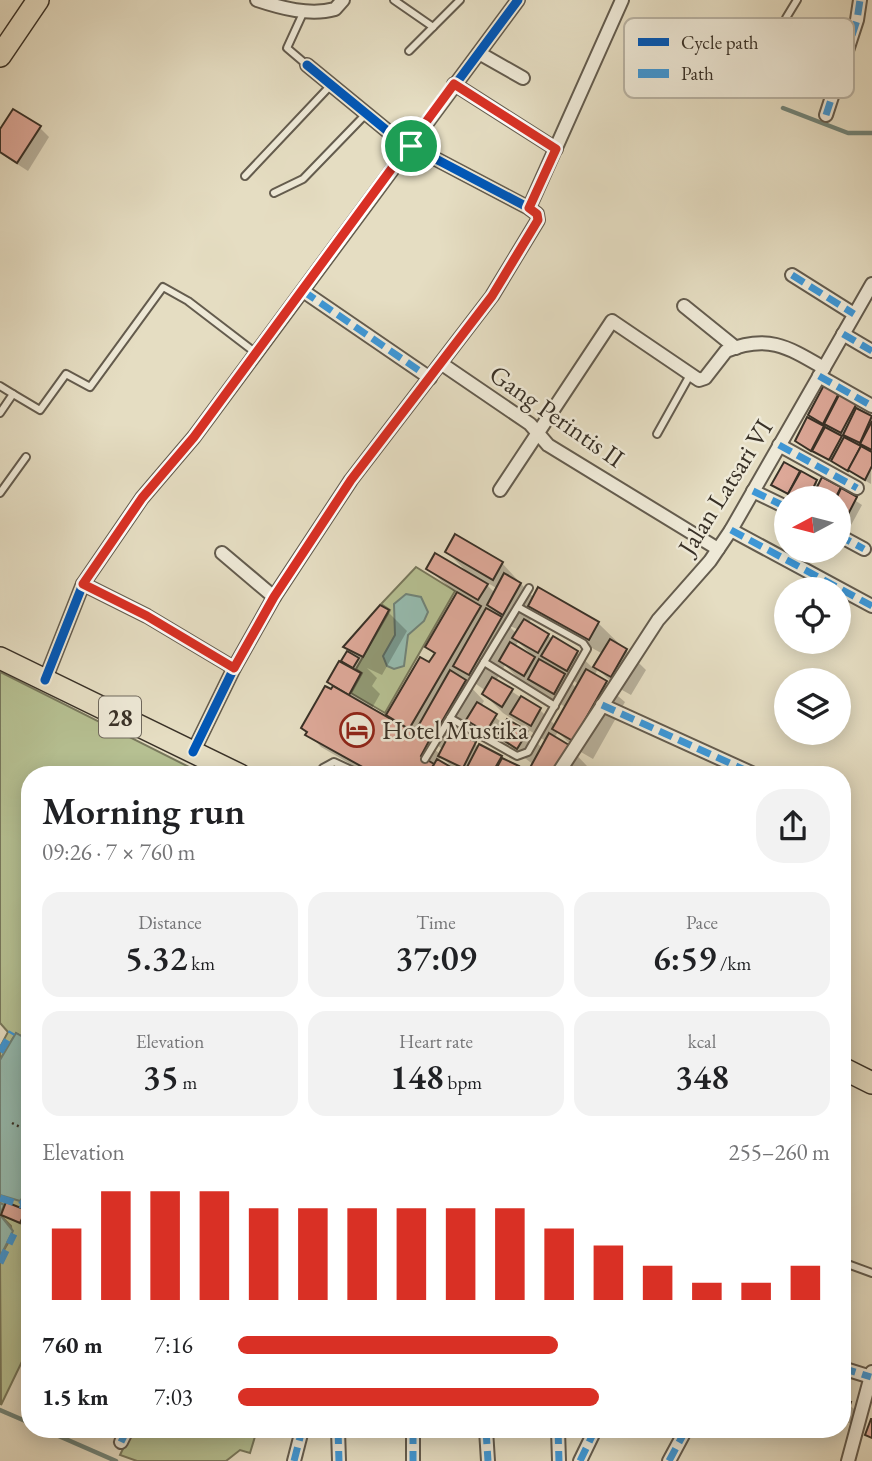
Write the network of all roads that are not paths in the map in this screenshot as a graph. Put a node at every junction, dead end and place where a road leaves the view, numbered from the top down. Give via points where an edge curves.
1 (38, 0) edge
2 (257, 0) edge
3 (343, 0) edge
4 (394, 0) edge
5 (460, 0) edge
6 (622, 0) edge
7 (797, 0) edge
8 (860, 0) edge
9 (512, 2) edge
10 (304, 10) junction
11 (786, 18) edge
12 (854, 21) edge
13 (433, 27) junction
14 (409, 51) dead end
15 (479, 53) junction
16 (0, 56) edge
17 (307, 65) joint
18 (523, 78) dead end
19 (454, 84) junction
20 (331, 85) junction
21 (832, 98) edge
22 (365, 115) junction
23 (826, 115) dead end
24 (411, 146) junction
25 (556, 149) junction
26 (244, 176) dead end
27 (274, 193) dead end
28 (529, 208) junction
29 (792, 275) dead end
30 (872, 284) edge
31 (303, 291) junction
32 (684, 306) dead end
33 (854, 314) junction
34 (843, 334) junction
35 (736, 348) junction
36 (872, 351) edge
37 (256, 353) junction
38 (442, 364) junction
39 (821, 372) junction
40 (690, 375) junction
41 (430, 378) junction
42 (0, 386) edge
43 (13, 394) junction
44 (872, 406) edge
45 (0, 412) edge
46 (538, 433) junction
47 (657, 434) dead end
48 (779, 445) junction
49 (26, 457) dead end
50 (857, 488) dead end
51 (500, 490) dead end
52 (753, 491) junction
53 (0, 493) edge
54 (774, 502) edge
55 (731, 530) junction
56 (851, 542) edge
57 (718, 549) junction
58 (864, 549) dead end
59 (222, 553) dead end
60 (83, 584) junction
61 (529, 588) dead end
62 (274, 597) junction
63 (872, 606) edge
64 (517, 607) junction
65 (0, 657) edge
66 (484, 662) junction
67 (234, 668) junction
68 (45, 680) junction
69 (603, 705) junction
70 (555, 706) junction
71 (450, 718) junction
72 (193, 752) junction
73 (425, 759) dead end
74 (222, 766) edge
75 (327, 766) edge
76 (343, 766) edge
77 (563, 766) edge
78 (736, 766) edge
79 (851, 1072) edge
80 (872, 1083) edge
81 (851, 1265) edge
82 (872, 1273) edge
83 (851, 1370) edge
84 (871, 1375) edge
85 (300, 1438) edge
86 (339, 1438) edge
87 (413, 1438) edge
88 (487, 1438) edge
89 (558, 1438) edge
90 (591, 1438) edge
91 (681, 1438) edge
92 (294, 1461) edge
93 (340, 1461) edge
94 (413, 1461) edge
95 (488, 1461) edge
96 (559, 1461) edge
97 (580, 1461) edge
98 (669, 1461) edge
99 (848, 1461) edge

1 - 16 highway
2 - 10 street
3 - 10 street via 332,10
4 - 13 lane
5 - 13 lane
6 - 25 street
7 - 11 lane
8 - 12 street
9 - 15 street
10 - 17 lane via 287,48
13 - 14 lane
15 - 18 street
15 - 19 street
17 - 20 street
19 - 24 street
19 - 25 street
20 - 22 street
20 - 26 lane
21 - 23 street
22 - 24 street
22 - 27 lane via 303,178
24 - 28 street
24 - 31 street
25 - 28 street
28 - 38 street via 538,220 492,296
29 - 33 street
30 - 33 street, Jalan Latsari VI
31 - 37 street
31 - 41 street
32 - 35 street
33 - 34 street, Jalan Latsari VI
34 - 36 street
34 - 39 street, Jalan Latsari VI
35 - 39 street via 780,344
35 - 40 street via 723,354 704,379
37 - 43 lane via 163,287 91,386 66,374 39,411
37 - 60 street via 142,498
38 - 41 street
38 - 46 street, Gang Perintis II
39 - 44 street
39 - 48 street, Jalan Latsari VI
40 - 46 street via 613,321
40 - 47 lane
41 - 62 street via 351,480
42 - 43 lane
43 - 45 lane
46 - 51 street
46 - 57 street, Gang Perintis II via 548,445
48 - 50 street
48 - 52 street, Jalan Latsari VI
49 - 53 lane
52 - 54 street
52 - 55 street, Jalan Latsari VI
55 - 57 street, Jalan Latsari VI
55 - 63 street
56 - 58 street
57 - 69 street, Jalan Latsari VI via 659,620
59 - 62 street
60 - 67 street
60 - 68 street
61 - 64 lane
62 - 67 street
64 - 66 lane
64 - 70 lane via 586,646
65 - 68 highway, 28
66 - 70 lane
66 - 71 lane
67 - 72 street
68 - 72 highway, 28
69 - 77 street, Jalan Latsari VI
69 - 78 street
70 - 71 lane via 528,752 521,756
71 - 73 lane
72 - 74 highway, 28
75 - 76 lane via 334,762
79 - 80 highway
81 - 82 lane
83 - 84 street
84 - 99 street
85 - 92 street
86 - 93 street
87 - 94 street
88 - 95 street
89 - 96 street
90 - 97 street
91 - 98 street

